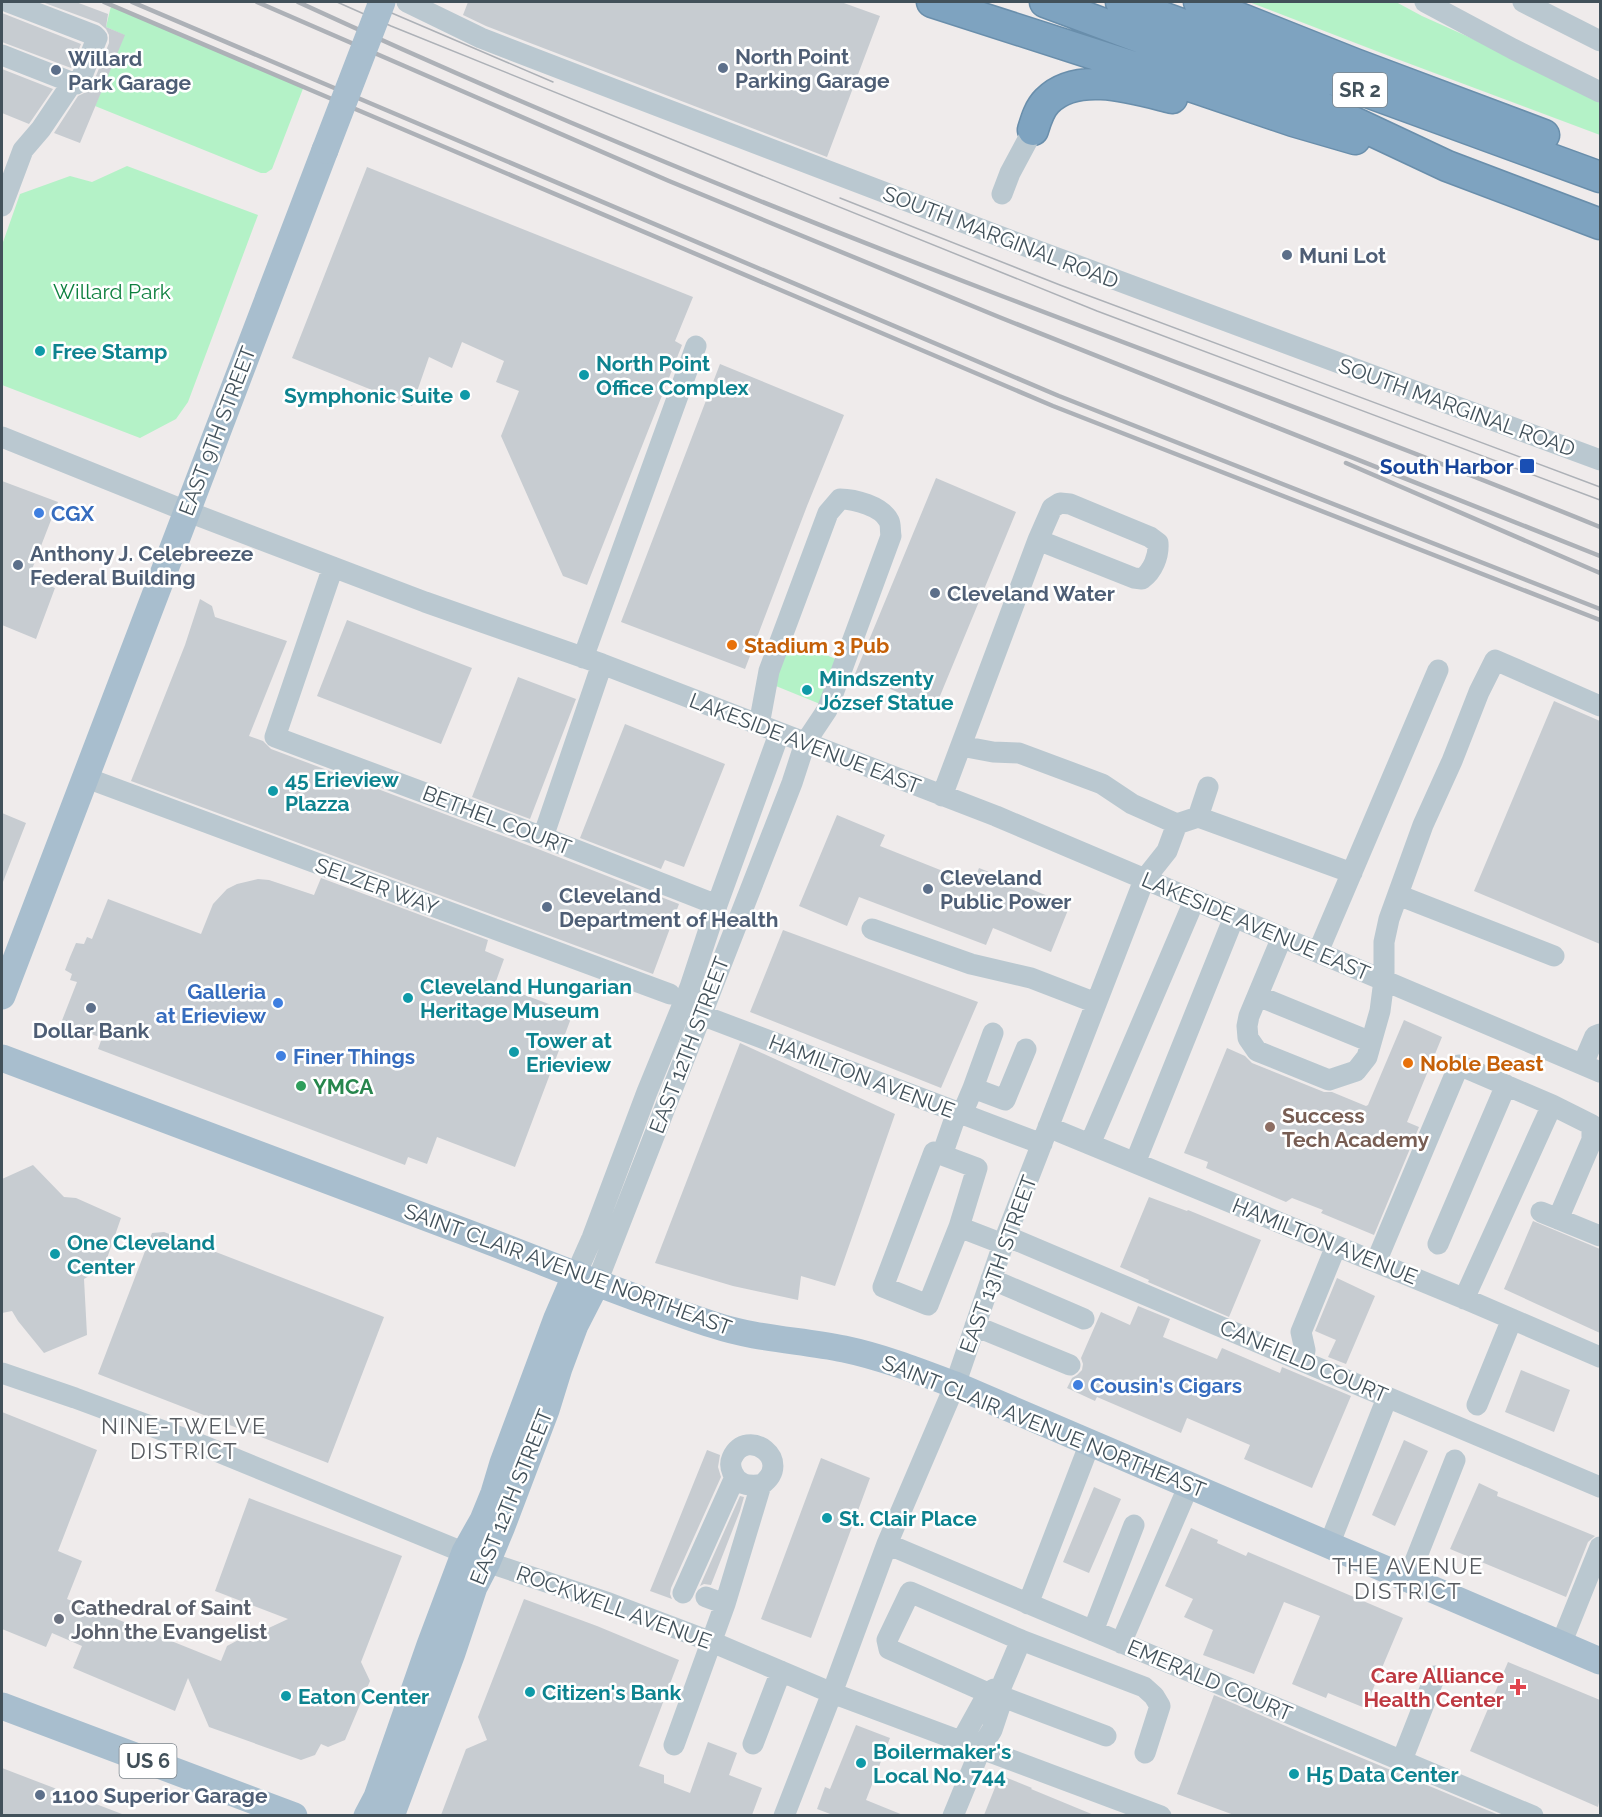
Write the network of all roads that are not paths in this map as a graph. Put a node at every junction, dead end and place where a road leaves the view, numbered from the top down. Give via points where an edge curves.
1 (8, 2) edge
2 (382, 2) edge
3 (407, 2) edge
4 (932, 2) edge
5 (1045, 2) edge
6 (1121, 2) edge
7 (1199, 2) edge
8 (1425, 2) edge
9 (1523, 2) edge
10 (1600, 41) edge
11 (2, 55) edge
12 (72, 82) junction
13 (1600, 92) edge
14 (1293, 121) junction
15 (1033, 130) joint
16 (1600, 155) edge
17 (1448, 166) junction
18 (1600, 177) edge
19 (1002, 194) dead end
20 (1536, 200) junction
21 (2, 206) edge
22 (1600, 224) edge
23 (1600, 238) edge
24 (696, 346) dead end
25 (2, 437) edge
26 (1600, 460) edge
27 (186, 511) junction
28 (1038, 540) junction
29 (333, 567) junction
30 (592, 661) junction
31 (1438, 670) dead end
32 (1600, 706) edge
33 (759, 726) junction
34 (779, 734) junction
35 (805, 743) junction
36 (961, 746) junction
37 (84, 777) junction
38 (1208, 787) dead end
39 (942, 796) junction
40 (1198, 817) junction
41 (1177, 824) junction
42 (543, 837) junction
43 (1352, 873) junction
44 (1144, 880) junction
45 (1398, 895) junction
46 (1194, 901) junction
47 (717, 905) junction
48 (1234, 917) junction
49 (873, 929) dead end
50 (1282, 937) junction
51 (1318, 952) junction
52 (1554, 957) dead end
53 (1384, 980) junction
54 (2, 996) edge
55 (1258, 996) junction
56 (1096, 1003) junction
57 (684, 1006) junction
58 (993, 1033) dead end
59 (1600, 1034) edge
60 (1371, 1042) junction
61 (1026, 1049) dead end
62 (2, 1058) edge
63 (1592, 1068) edge
64 (1506, 1085) junction
65 (973, 1088) junction
66 (1552, 1105) junction
67 (960, 1113) junction
68 (1045, 1136) junction
69 (1089, 1144) junction
70 (942, 1155) junction
71 (1135, 1163) junction
72 (959, 1227) junction
73 (1600, 1236) edge
74 (1005, 1240) junction
75 (1438, 1244) dead end
76 (1336, 1246) junction
77 (1376, 1262) junction
78 (586, 1278) junction
79 (991, 1279) junction
80 (1464, 1299) junction
81 (1084, 1319) dead end
82 (1512, 1319) junction
83 (975, 1326) junction
84 (1600, 1357) edge
85 (1303, 1360) junction
86 (1070, 1365) dead end
87 (2, 1373) edge
88 (955, 1385) junction
89 (1477, 1405) dead end
90 (1383, 1408) dead end
91 (1090, 1443) junction
92 (1455, 1460) dead end
93 (735, 1476) junction
94 (761, 1485) junction
95 (1190, 1485) junction
96 (1600, 1487) edge
97 (1134, 1525) dead end
98 (887, 1544) junction
99 (1329, 1545) junction
100 (1600, 1547) edge
101 (476, 1557) junction
102 (1408, 1579) junction
103 (684, 1593) dead end
104 (1028, 1604) junction
105 (1093, 1631) junction
106 (1021, 1640) junction
107 (712, 1642) junction
108 (1121, 1643) junction
109 (1561, 1644) junction
110 (1600, 1661) edge
111 (781, 1671) junction
112 (1434, 1676) dead end
113 (832, 1693) junction
114 (997, 1694) junction
115 (2, 1706) edge
116 (1106, 1736) dead end
117 (753, 1744) dead end
118 (972, 1744) junction
119 (674, 1745) dead end
120 (1145, 1753) dead end
121 (1402, 1761) junction
122 (294, 1815) edge
123 (368, 1815) edge
124 (391, 1815) edge
125 (784, 1815) edge
126 (953, 1815) edge
127 (1161, 1815) edge
128 (1533, 1815) edge

1 - 12 street via 97,38 80,81
2 - 27 main road, EAST 9TH STREET, bridge
3 - 26 street, SOUTH MARGINAL ROAD via 482,38 781,153
4 - 14 highway
5 - 17 highway, SR 2 via 1300,97
6 - 18 highway, SR 2
7 - 16 highway
8 - 13 street
9 - 10 street
11 - 12 street
12 - 21 street via 23,150
14 - 15 highway via 1123,87 1084,84 1047,101
14 - 17 highway
15 - 19 street
17 - 20 highway, SR 2
20 - 22 highway, SR 2
20 - 23 highway
24 - 30 street
25 - 27 street, LAKESIDE AVENUE EAST
27 - 29 street, LAKESIDE AVENUE EAST
27 - 37 main road, EAST 9TH STREET
28 - 28 street via 1143,579 1158,552 1158,543 1150,537 1060,502 1052,507
28 - 36 street
29 - 30 street, LAKESIDE AVENUE EAST
29 - 42 street, BETHEL COURT via 275,737
30 - 33 street, LAKESIDE AVENUE EAST
30 - 42 street
31 - 43 street
32 - 45 street via 1496,660 1423,825
33 - 34 street, LAKESIDE AVENUE EAST
33 - 35 street, EAST 12TH STREET via 769,670 827,516 840,499 855,499 882,512 889,521 891,536 827,710
34 - 35 street, LAKESIDE AVENUE EAST
34 - 47 street, EAST 12TH STREET
35 - 39 street, LAKESIDE AVENUE EAST
35 - 57 street, EAST 12TH STREET via 792,783
36 - 39 street
36 - 41 street via 1019,753 1102,784 1132,804
37 - 54 main road, EAST 9TH STREET
37 - 57 street, SELZER WAY
38 - 40 street
39 - 44 street, LAKESIDE AVENUE EAST
40 - 41 street
40 - 43 street
41 - 44 street, EAST 13TH STREET via 1167,851
42 - 47 street, BETHEL COURT
43 - 51 street
44 - 46 street, LAKESIDE AVENUE EAST
44 - 56 street, EAST 13TH STREET
45 - 52 street
45 - 53 street via 1386,931
46 - 48 street, LAKESIDE AVENUE EAST
46 - 69 street
47 - 57 street, EAST 12TH STREET
48 - 50 street, LAKESIDE AVENUE EAST
48 - 71 street
49 - 56 street via 971,964 1031,978
50 - 51 street, LAKESIDE AVENUE EAST
50 - 55 street
51 - 53 street, LAKESIDE AVENUE EAST
53 - 60 street
53 - 63 street, LAKESIDE AVENUE EAST
55 - 60 street
55 - 60 street via 1247,1026 1248,1038 1257,1051 1329,1080 1356,1071 1367,1057
56 - 68 street, EAST 13TH STREET
57 - 67 street, HAMILTON AVENUE
57 - 78 street, EAST 12TH STREET
58 - 65 street
59 - 63 street via 1595,1036
61 - 65 street via 1005,1100
62 - 78 main road, SAINT CLAIR AVENUE NORTHEAST
64 - 66 street
64 - 75 street
64 - 77 street via 1459,1065
65 - 67 street
66 - 73 street via 1592,1125 1592,1140 1550,1216
66 - 80 street
67 - 68 street, HAMILTON AVENUE
67 - 70 street
68 - 69 street, HAMILTON AVENUE
68 - 74 street, EAST 13TH STREET
69 - 71 street, HAMILTON AVENUE
70 - 72 street via 977,1168
70 - 72 street via 934,1152 883,1287 928,1305
71 - 76 street, HAMILTON AVENUE
72 - 74 street, CANFIELD COURT
74 - 79 street, EAST 13TH STREET
74 - 85 street, CANFIELD COURT
76 - 77 street, HAMILTON AVENUE
76 - 85 street via 1301,1332
77 - 80 street, HAMILTON AVENUE
78 - 88 main road, SAINT CLAIR AVENUE NORTHEAST via 718,1326 879,1358
78 - 101 main road, EAST 12TH STREET via 575,1325 546,1410
79 - 81 street
79 - 83 street, EAST 13TH STREET
80 - 82 street, HAMILTON AVENUE
82 - 84 street, HAMILTON AVENUE
82 - 89 street
83 - 86 street
83 - 88 street, EAST 13TH STREET
85 - 96 street, CANFIELD COURT
87 - 101 street, ROCKWELL AVENUE via 199,1444
88 - 91 main road, SAINT CLAIR AVENUE NORTHEAST
88 - 98 street, EAST 13TH STREET
90 - 99 street
91 - 95 main road, SAINT CLAIR AVENUE NORTHEAST
91 - 104 street
92 - 102 street
93 - 94 street via 742,1484
93 - 94 street via 731,1460 739,1449 759,1446 773,1462 771,1476
93 - 103 street
94 - 107 street via 716,1600
95 - 99 main road, SAINT CLAIR AVENUE NORTHEAST
95 - 108 street
97 - 105 street
98 - 104 street, EMERALD COURT
98 - 113 street, EAST 13TH STREET
99 - 102 main road, SAINT CLAIR AVENUE NORTHEAST
100 - 109 street
101 - 107 street, ROCKWELL AVENUE
101 - 123 main road, EAST 12TH STREET via 426,1655
101 - 124 main road, EAST 12TH STREET via 474,1587
102 - 109 main road, SAINT CLAIR AVENUE NORTHEAST
104 - 105 street, EMERALD COURT
105 - 108 street, EMERALD COURT
106 - 114 street
106 - 114 street via 910,1592 887,1640 889,1649
106 - 120 street via 1144,1687 1154,1696 1160,1706
107 - 111 street, ROCKWELL AVENUE
107 - 119 street
108 - 121 street, EMERALD COURT
109 - 110 main road, SAINT CLAIR AVENUE NORTHEAST
111 - 113 street, ROCKWELL AVENUE
111 - 117 street
112 - 121 street
113 - 118 street, ROCKWELL AVENUE
113 - 125 street, EAST 13TH STREET
114 - 116 street
114 - 118 street via 992,1730
115 - 122 main road, US 6
118 - 126 street
118 - 127 street, ROCKWELL AVENUE
121 - 128 street, EMERALD COURT

